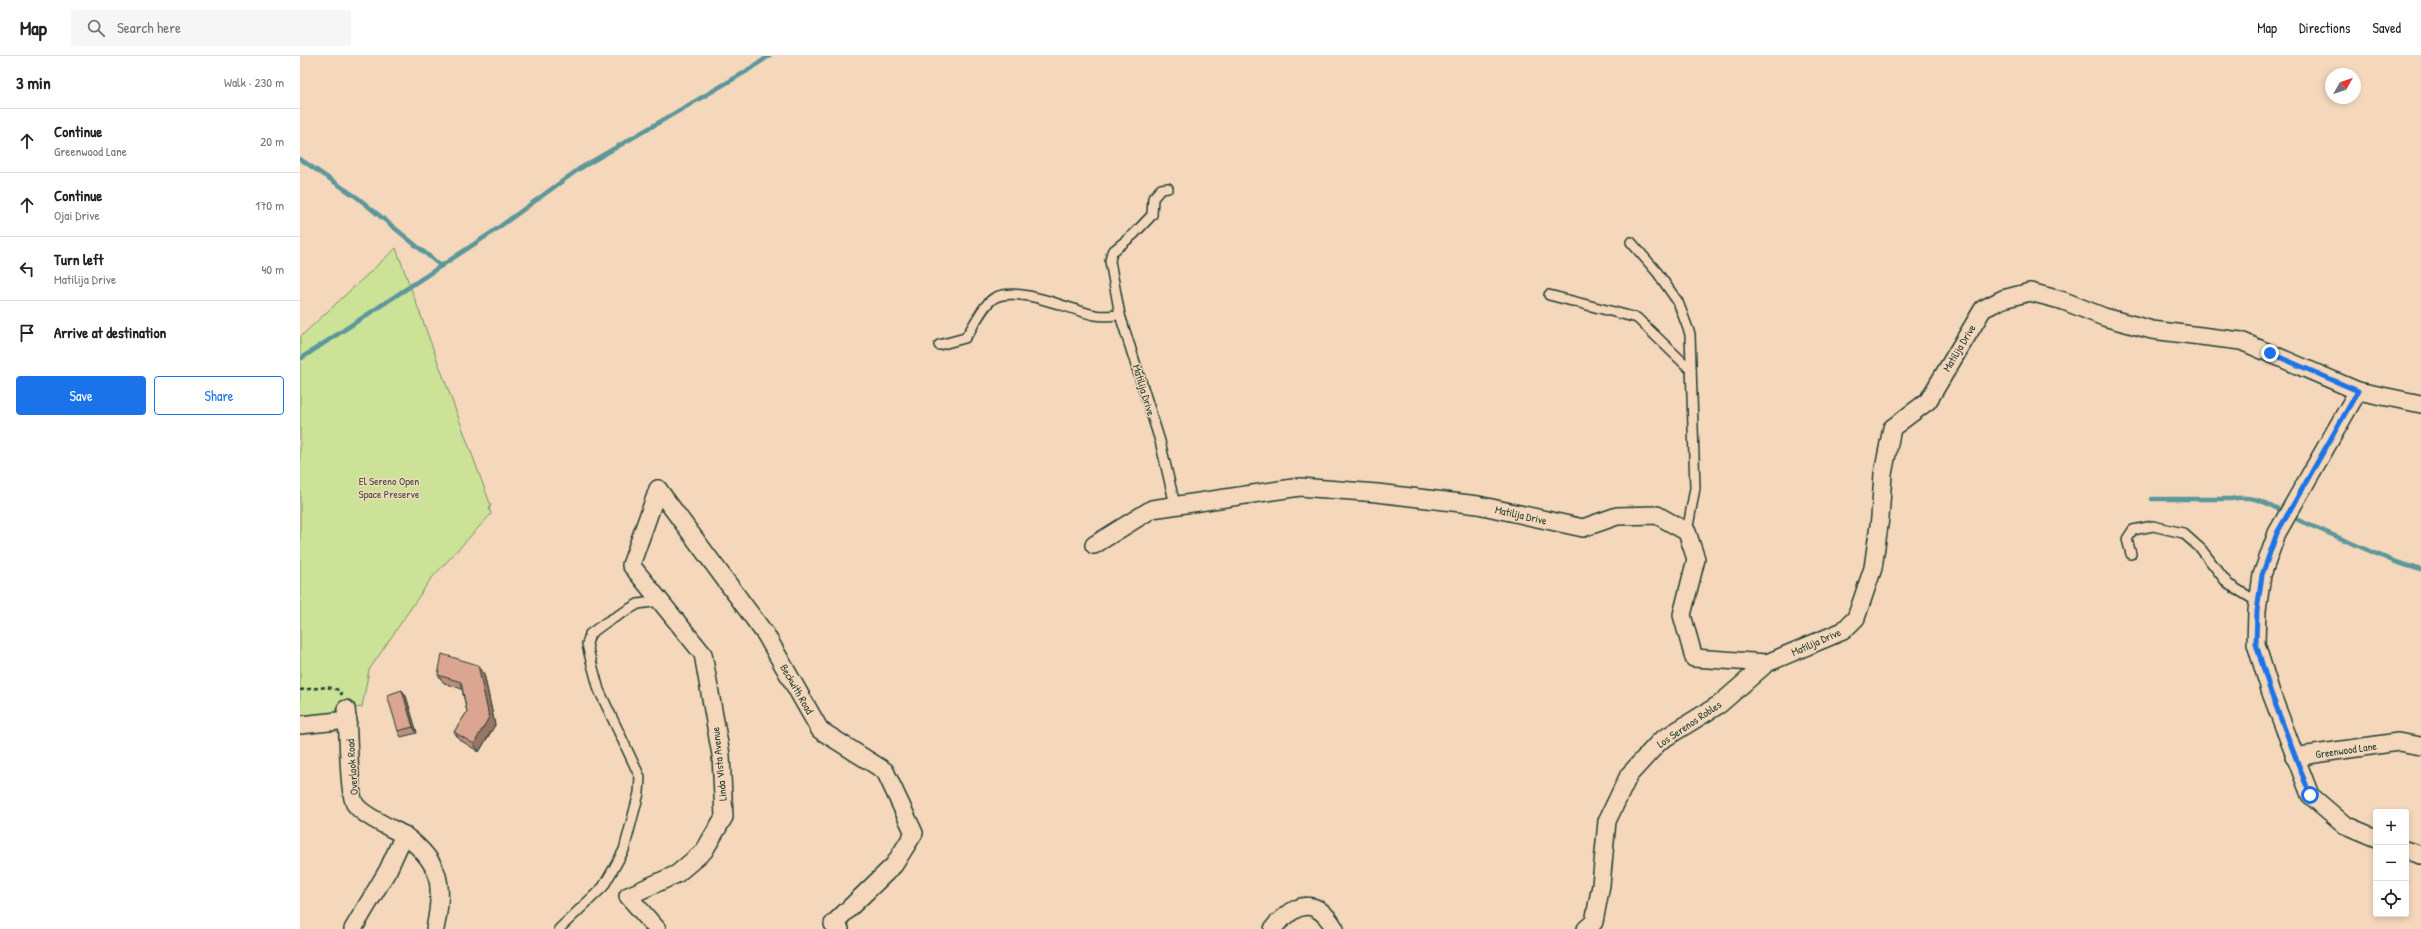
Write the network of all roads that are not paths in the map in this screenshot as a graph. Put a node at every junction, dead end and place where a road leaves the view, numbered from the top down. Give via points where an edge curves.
1 (1168, 188) dead end
2 (1631, 242) dead end
3 (1549, 295) dead end
4 (1120, 315) junction
5 (939, 345) dead end
6 (1691, 370) junction
7 (2358, 391) junction
8 (2421, 404) edge
9 (1175, 505) junction
10 (1687, 532) junction
11 (1094, 545) dead end
12 (2131, 554) dead end
13 (631, 565) joint
14 (660, 601) junction
15 (2258, 602) junction
16 (1767, 664) junction
17 (300, 725) edge
18 (2421, 746) edge
19 (2294, 757) junction
20 (404, 835) junction
21 (2373, 837) edge
22 (2409, 851) edge
23 (2421, 854) edge
24 (353, 929) edge
25 (435, 929) edge
26 (559, 929) edge
27 (657, 929) edge
28 (840, 929) edge
29 (1273, 929) edge
30 (1335, 929) edge
31 (1586, 929) edge

1 - 4 lane, Matilija Drive via 1161,189 1153,198 1152,215 1112,252 1110,261
2 - 6 lane via 1678,302 1690,334
3 - 6 lane via 1637,318
4 - 5 lane via 1097,316 1011,294 996,297 988,304 965,338
4 - 9 lane, Matilija Drive via 1160,441
6 - 10 lane via 1695,488
7 - 8 street, Matilija Drive
7 - 15 street via 2277,533 2262,575
7 - 16 street, Matilija Drive via 2240,341 2152,330 2030,292 2003,299 1983,309 1928,401 1892,428 1883,474 1873,568 1856,618 1844,631
9 - 10 street, Matilija Drive via 1300,487 1478,505 1583,528 1617,516 1657,515
9 - 11 street, Matilija Drive via 1152,509
10 - 16 street, Matilija Drive via 1696,559 1682,615 1694,658
12 - 15 lane via 2127,539 2133,530 2153,526 2183,533 2201,549 2228,584
13 - 14 street, Linda Vista Avenue
13 - 28 street, Beckwith Road via 658,489 766,635 820,730 885,771 914,833 894,865 833,924
14 - 26 lane via 638,604 590,634 588,649 599,690 640,777 639,793 624,850 603,887
14 - 27 street, Linda Vista Avenue via 703,654 721,755 724,817 704,851 677,874 628,896
15 - 19 street via 2256,644
16 - 31 street, Los Serenos Robles via 1720,704 1660,741 1629,775 1607,821 1601,885 1594,922
17 - 20 street, Overlook Road via 347,714 350,780 354,803 362,811
18 - 19 street, Greenwood Lane via 2398,742
19 - 21 street via 2310,795 2345,824
20 - 24 street via 388,870
20 - 25 street, Overlook Road via 421,848 433,862 439,878 441,901
22 - 23 street
29 - 30 street via 1292,910 1315,907 1327,914

